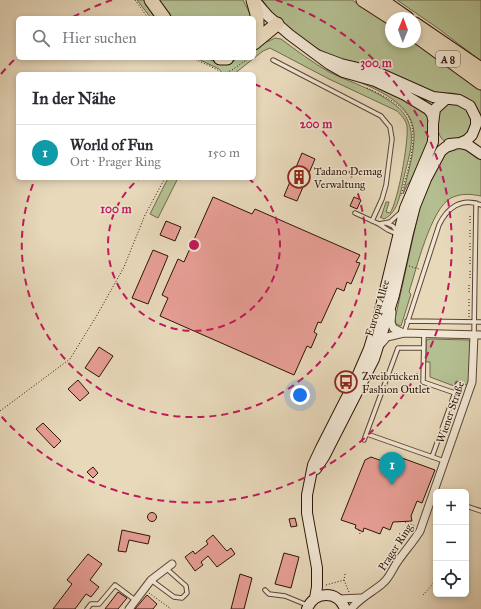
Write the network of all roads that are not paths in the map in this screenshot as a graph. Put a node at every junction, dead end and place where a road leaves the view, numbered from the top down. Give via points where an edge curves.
1 (151, 0) edge
2 (253, 0) edge
3 (363, 0) edge
4 (381, 0) edge
5 (398, 12) edge
6 (385, 14) edge
7 (163, 16) edge
8 (277, 24) junction
9 (256, 26) edge
10 (421, 28) edge
11 (256, 36) edge
12 (421, 39) edge
13 (317, 55) junction
14 (273, 60) dead end
15 (481, 70) edge
16 (481, 83) edge
17 (446, 98) junction
18 (433, 120) junction
19 (474, 131) junction
20 (434, 136) junction
21 (481, 141) edge
22 (458, 144) junction
23 (481, 154) edge
24 (476, 203) junction
25 (481, 205) edge
26 (405, 208) junction
27 (355, 212) dead end
28 (372, 221) junction
29 (386, 223) junction
30 (379, 224) junction
31 (403, 233) junction
32 (394, 295) junction
33 (407, 320) junction
34 (474, 322) junction
35 (481, 322) edge
36 (404, 333) junction
37 (424, 334) junction
38 (477, 335) edge
39 (424, 348) junction
40 (374, 359) junction
41 (458, 384) dead end
42 (455, 393) junction
43 (366, 434) junction
44 (364, 440) dead end
45 (432, 457) junction
46 (444, 461) junction
47 (311, 478) junction
48 (436, 489) edge
49 (433, 499) edge
50 (469, 507) edge
51 (481, 511) edge
52 (172, 564) dead end
53 (317, 568) junction
54 (164, 570) junction
55 (151, 580) junction
56 (329, 589) junction
57 (265, 590) dead end
58 (361, 598) junction
59 (135, 600) junction
60 (310, 604) edge
61 (87, 609) edge
62 (129, 609) edge
63 (345, 609) edge
64 (350, 609) edge

1 - 7 highway
2 - 8 main road
2 - 9 highway via 257,14
3 - 6 highway
4 - 5 highway
8 - 11 highway
8 - 13 main road
10 - 15 highway, A 8
12 - 16 highway, A 8
13 - 17 main road via 379,73 433,97
13 - 18 main road via 343,72 375,81 411,98 428,109
14 - 28 lane via 381,116 390,127 392,139 389,168 382,199
17 - 18 main road via 435,109
17 - 19 main road via 459,100 470,106 476,118
18 - 20 main road
19 - 21 main road
19 - 22 main road via 470,138
20 - 22 main road via 443,143
20 - 26 main road, Europa Allee
22 - 23 main road via 468,145
22 - 31 main road, Europa Allee via 444,148 431,167
24 - 25 lane
24 - 33 lane via 465,202 444,215
24 - 34 lane
26 - 29 lane via 396,218
26 - 31 main road, Europa Allee
27 - 28 lane
28 - 30 lane
29 - 30 lane
29 - 31 lane
30 - 31 lane
31 - 32 main road, Europa Allee via 404,249
31 - 47 main road, Europa Allee via 369,350 317,455
32 - 36 street via 392,324 394,329
32 - 40 main road, Europa Allee
33 - 34 lane
33 - 36 lane
34 - 35 lane
34 - 38 lane
36 - 37 street
36 - 40 street via 386,338
37 - 38 street
37 - 39 lane
38 - 46 street, Wiener Straße via 472,382
39 - 42 lane via 423,382
39 - 43 lane via 398,348
40 - 47 main road, Europa Allee
41 - 42 lane
42 - 45 lane
43 - 44 lane
43 - 45 lane
45 - 46 lane
46 - 48 street, Wiener Straße
47 - 53 main road, Europa Allee via 307,495 307,513
49 - 58 street, Prager Ring via 414,541 397,562 390,577
50 - 51 lane
52 - 54 street
53 - 56 main road, Europa Allee
53 - 60 main road, Europa Allee via 317,587
54 - 55 street
54 - 55 lane via 168,570 186,586 187,593 182,598 174,597
55 - 59 street
56 - 58 street
56 - 60 main road
56 - 63 main road, Europa Allee
57 - 60 lane via 269,594
58 - 64 street
59 - 61 lane via 115,585 99,604 91,604
59 - 62 street

